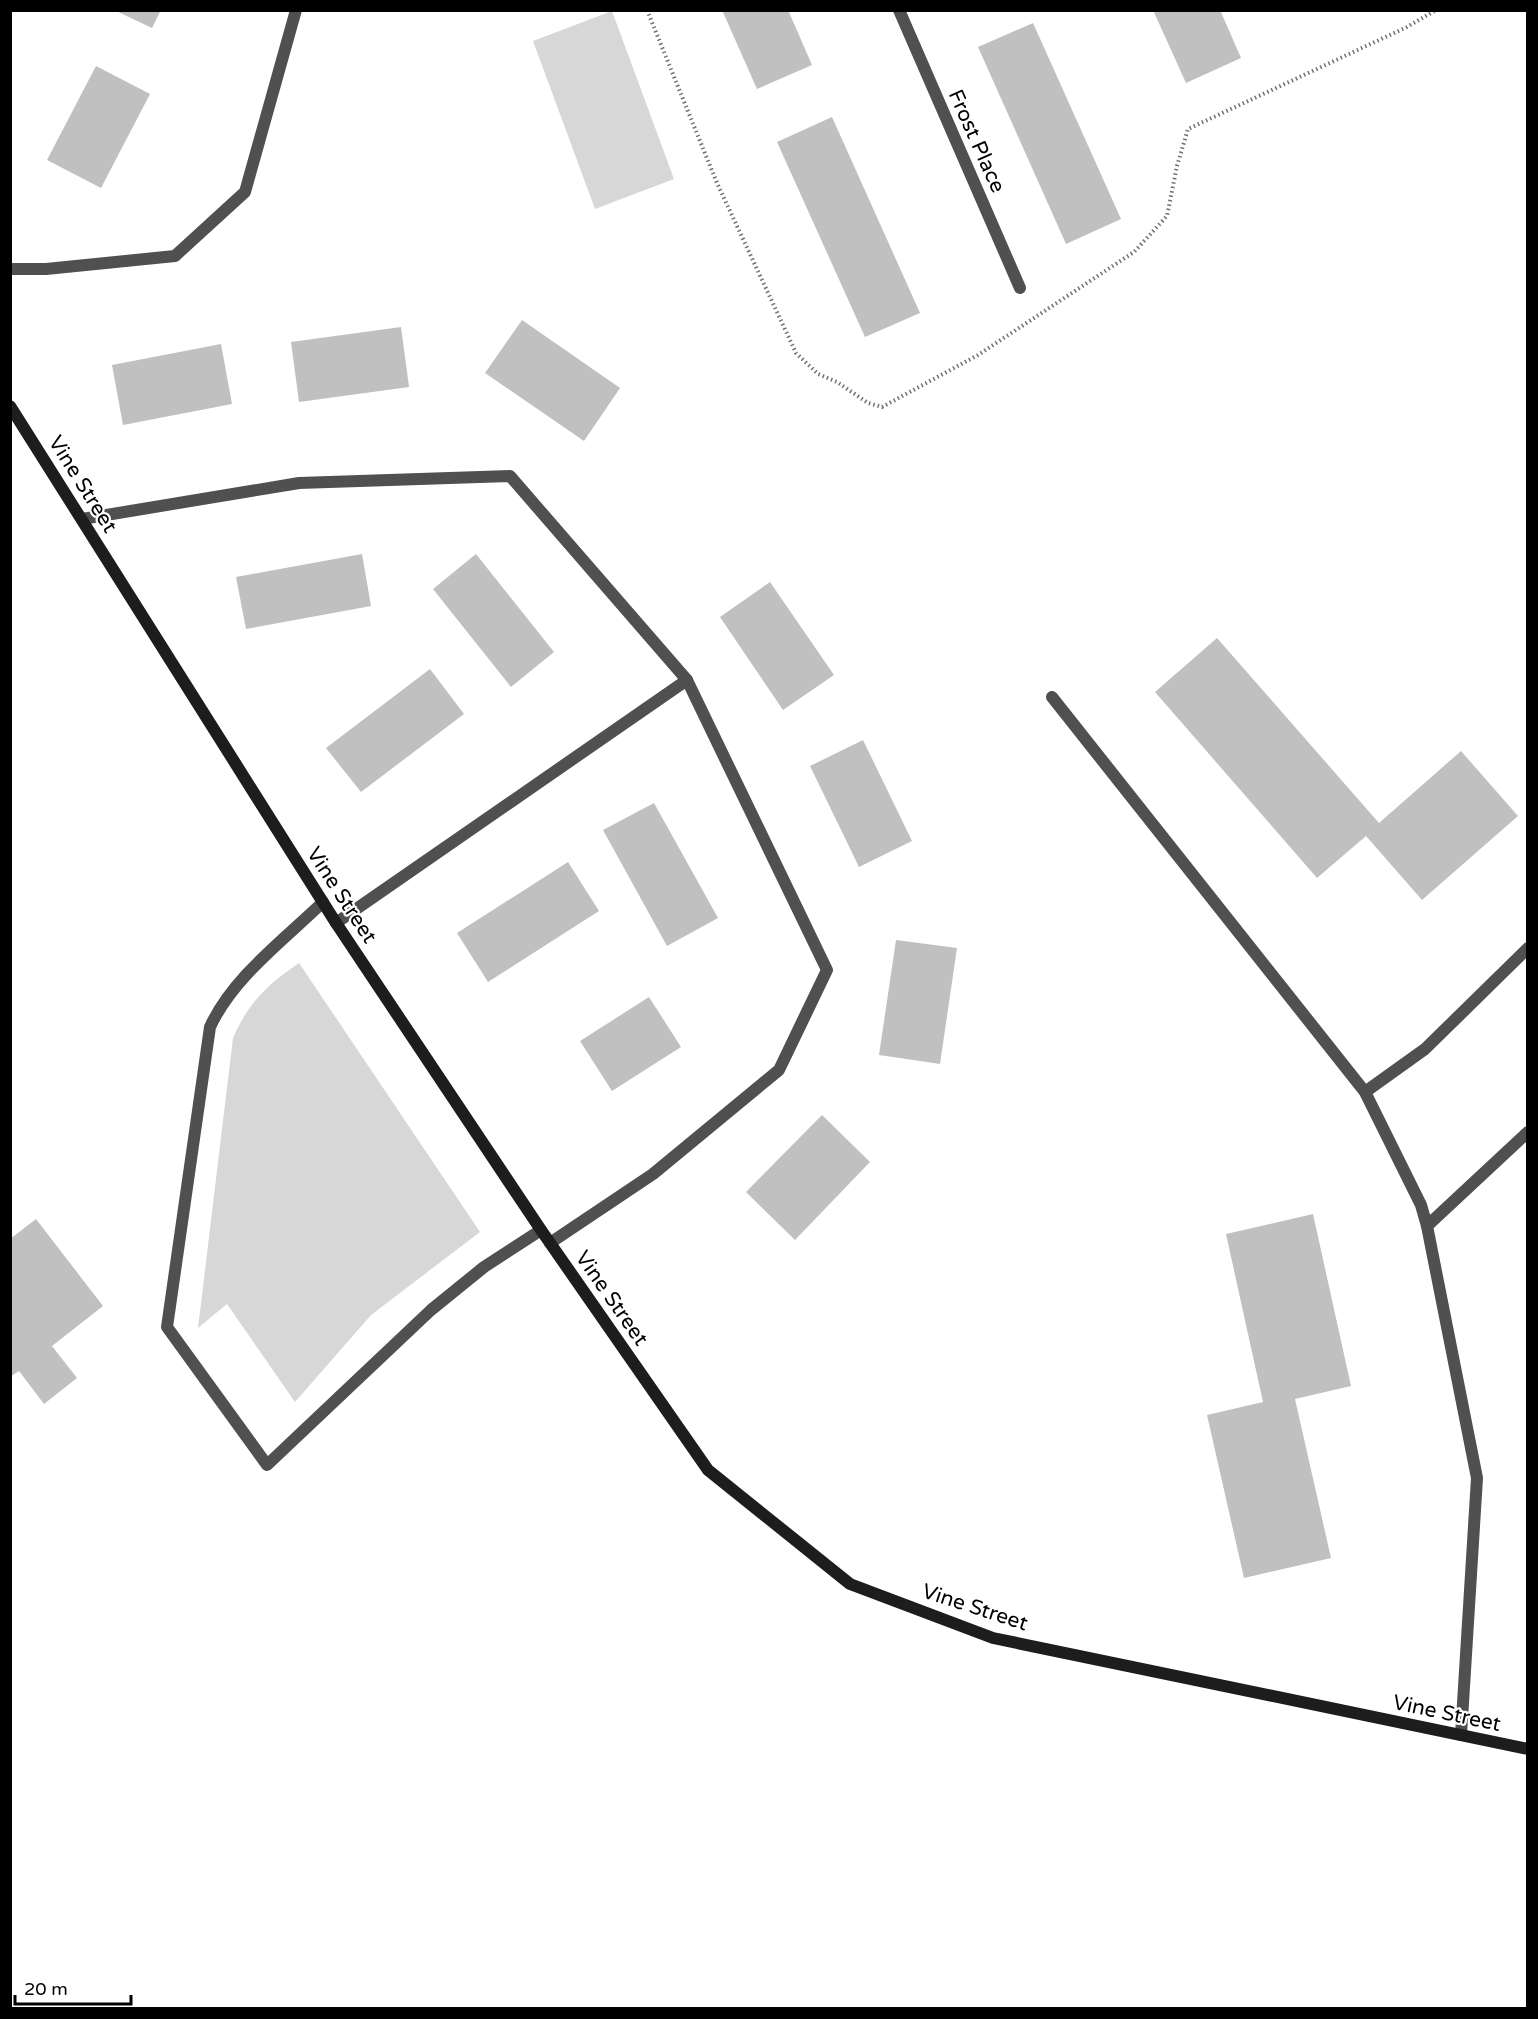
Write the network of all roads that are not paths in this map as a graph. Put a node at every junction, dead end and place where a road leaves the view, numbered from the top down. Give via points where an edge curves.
1 (296, 10) edge
2 (899, 10) edge
3 (10, 269) edge
4 (1020, 288) dead end
5 (10, 406) edge
6 (82, 519) junction
7 (687, 680) junction
8 (1052, 697) dead end
9 (323, 902) junction
10 (336, 923) junction
11 (1527, 948) edge
12 (1365, 1092) junction
13 (1527, 1132) edge
14 (1427, 1226) junction
15 (542, 1230) junction
16 (550, 1243) junction
17 (1461, 1735) junction
18 (1527, 1749) edge

1 - 3 street via 244,192 174,256
2 - 4 street, Frost Place
5 - 6 main road, Vine Street
6 - 7 street via 299,483 510,476
6 - 9 main road, Vine Street
7 - 10 street
7 - 16 street via 827,970 779,1070 653,1174
8 - 12 street
9 - 10 main road, Vine Street
9 - 15 street via 241,981 218,1009 210,1027 167,1327 267,1465 431,1310 484,1267
10 - 15 main road, Vine Street
11 - 12 street via 1425,1049
12 - 14 street via 1421,1205
13 - 14 street
14 - 17 street via 1477,1478
15 - 16 main road, Vine Street
16 - 17 main road, Vine Street via 708,1470 850,1584 993,1638
17 - 18 main road, Vine Street

